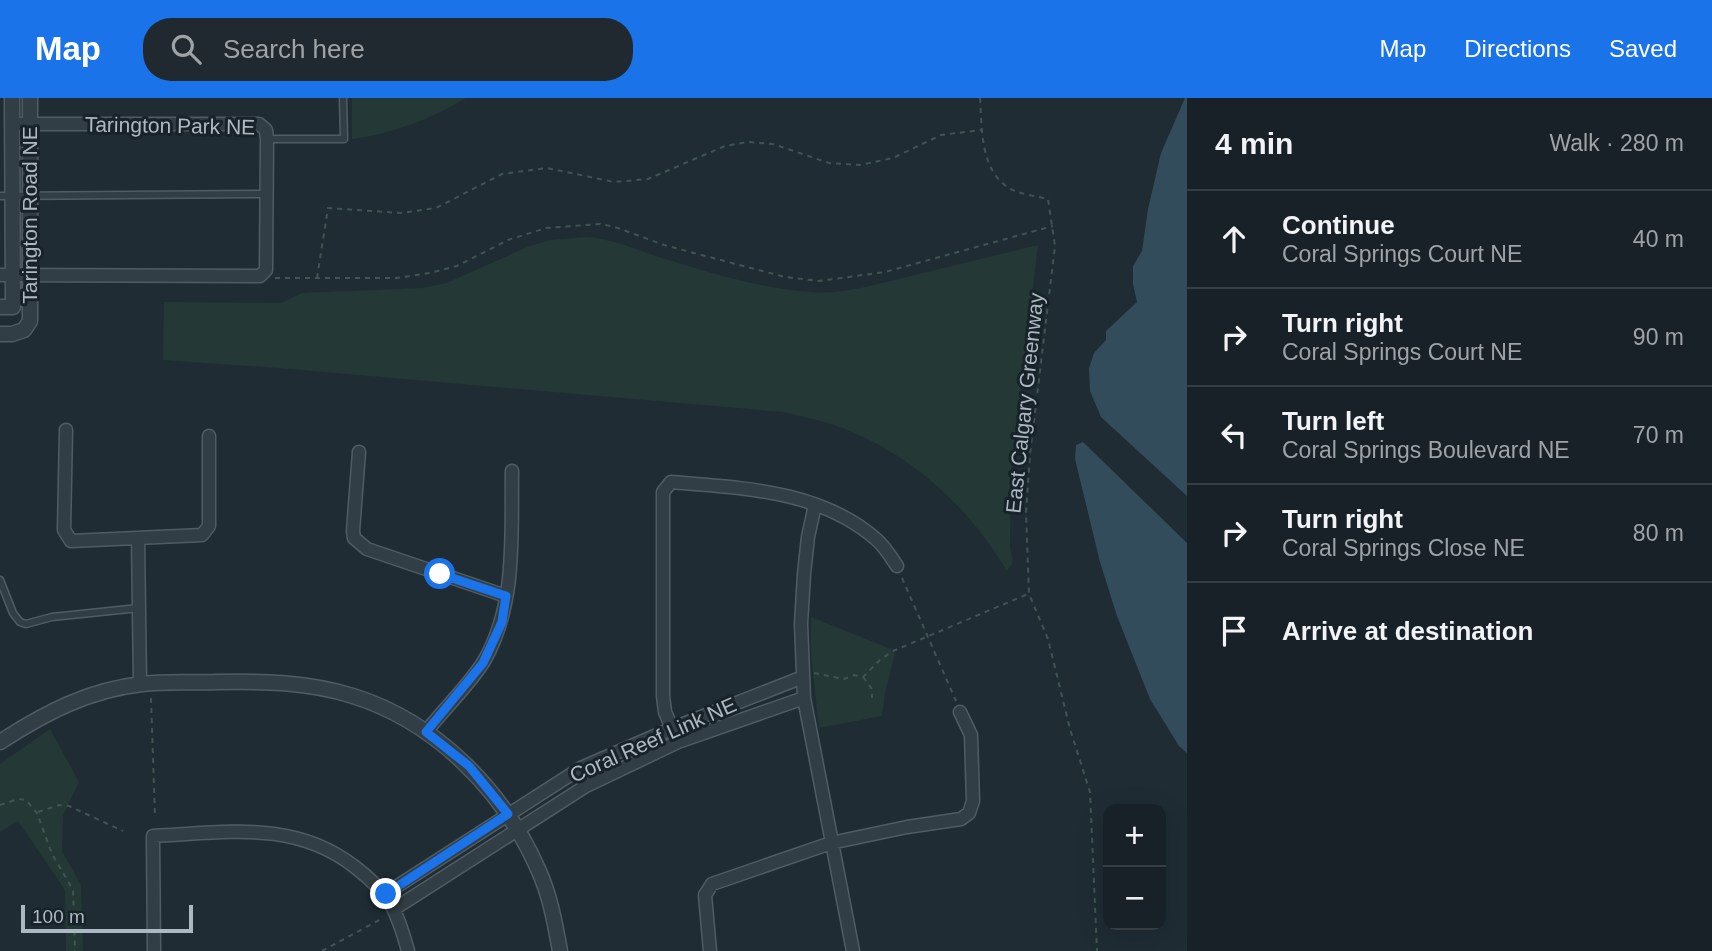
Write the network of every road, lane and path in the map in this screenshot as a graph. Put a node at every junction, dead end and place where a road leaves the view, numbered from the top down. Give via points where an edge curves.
1 (12, 98) edge
2 (30, 98) edge
3 (343, 98) edge
4 (980, 98) edge
5 (12, 124) junction
6 (30, 124) junction
7 (982, 130) junction
8 (267, 139) junction
9 (268, 194) junction
10 (6, 196) edge
11 (30, 196) junction
12 (1054, 226) junction
13 (267, 270) junction
14 (7, 275) edge
15 (30, 276) junction
16 (317, 278) junction
17 (6, 307) edge
18 (0, 334) edge
19 (66, 430) dead end
20 (209, 436) dead end
21 (359, 452) dead end
22 (512, 471) dead end
23 (815, 505) junction
24 (138, 538) junction
25 (897, 566) joint
26 (0, 580) edge
27 (1029, 594) junction
28 (506, 596) junction
29 (139, 608) junction
30 (927, 637) junction
31 (808, 674) junction
32 (863, 677) junction
33 (140, 684) junction
34 (151, 698) dead end
35 (804, 698) junction
36 (872, 698) dead end
37 (960, 712) joint
38 (673, 727) junction
39 (426, 732) junction
40 (0, 742) edge
41 (678, 742) junction
42 (0, 805) edge
43 (37, 813) junction
44 (508, 814) junction
45 (155, 817) dead end
46 (519, 830) junction
47 (123, 831) dead end
48 (831, 843) junction
49 (386, 894) junction
50 (390, 913) junction
51 (75, 951) edge
52 (154, 951) edge
53 (322, 951) edge
54 (408, 951) edge
55 (560, 951) edge
56 (710, 951) edge
57 (853, 951) edge
58 (1097, 951) edge

1 - 5 street, Tarington Road NE
2 - 6 street, Tarington Road NE
3 - 8 lane via 344,139
4 - 7 path, East Calgary Greenway
5 - 6 street, Tarington Park NE
5 - 10 street, Tarington Road NE
6 - 8 street, Tarington Park NE via 259,124
6 - 11 street, Tarington Road NE
7 - 12 path, East Calgary Greenway via 989,166 1006,187 1048,199
7 - 16 path via 941,135 893,158 860,165 829,163 773,144 748,142 725,146 648,179 614,183 547,168 502,174 436,208 401,214 328,208
8 - 9 street, Tarington Park NE
9 - 11 lane
9 - 13 street, Tarington Park NE
10 - 11 lane
10 - 14 street, Tarington Road NE
11 - 15 street, Tarington Road NE
12 - 16 path via 885,272 819,281 785,277 600,224 545,228 430,274
12 - 27 path, East Calgary Greenway via 1026,513
13 - 15 street via 260,276
13 - 16 path via 276,278
14 - 15 street
14 - 17 street, Tarington Road NE
15 - 18 street, Tarington Road NE via 30,321 24,330
19 - 24 street via 64,530 71,541
20 - 24 street via 209,526 202,535
21 - 28 street via 355,538 367,549
22 - 28 street
23 - 25 street via 852,520 880,542
23 - 31 street via 801,624
23 - 38 street via 755,489 671,482 663,492 663,696
24 - 29 street
25 - 30 path
26 - 29 lane via 13,613 26,624
27 - 30 path
27 - 58 path, East Calgary Greenway via 1048,639 1090,792
28 - 39 street via 502,622 483,663
29 - 33 street
30 - 32 path via 880,660
30 - 37 path
31 - 32 path
31 - 35 street
31 - 38 street, Coral Reef Link NE
32 - 36 path via 872,689
33 - 39 street via 258,682 313,687 394,711
33 - 40 street via 56,708
34 - 45 path
35 - 41 street, Coral Reef Link NE
35 - 48 street
37 - 48 street via 971,735 974,801 970,813 961,819
38 - 41 street
38 - 44 street, Coral Reef Link NE via 581,768
39 - 44 street via 469,766
41 - 46 street, Coral Reef Link NE via 586,786
42 - 43 path via 26,800
43 - 47 path via 69,806
43 - 51 path via 52,854 73,890
44 - 46 street
44 - 49 street, Coral Reef Link NE
46 - 50 street, Coral Reef Link NE
46 - 55 street via 539,870
48 - 56 street via 712,884 705,895
48 - 57 street
49 - 50 street
49 - 52 street via 344,858 299,837 265,832 153,836
50 - 53 path
50 - 54 street

